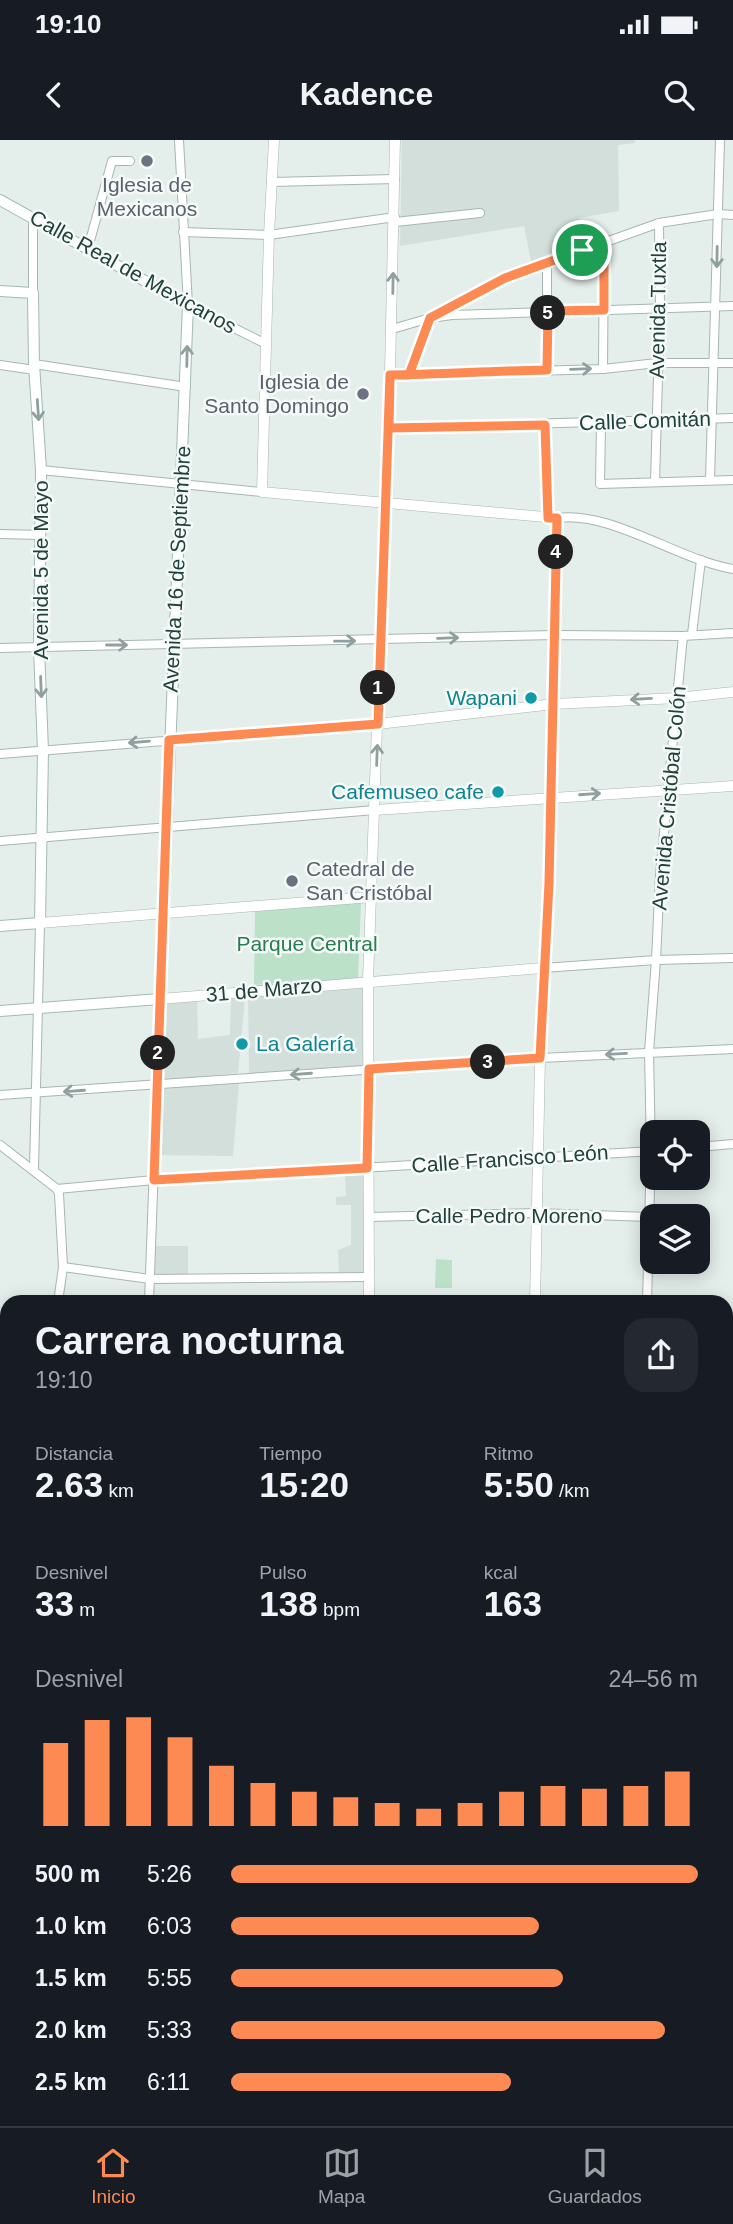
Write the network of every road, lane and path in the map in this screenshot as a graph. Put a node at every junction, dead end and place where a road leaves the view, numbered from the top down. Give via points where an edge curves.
1 (179, 140) edge
2 (274, 140) edge
3 (396, 140) edge
4 (720, 140) edge
5 (130, 161) dead end
6 (395, 179) junction
7 (271, 182) junction
8 (0, 200) edge
9 (480, 213) dead end
10 (718, 214) junction
11 (733, 215) edge
12 (33, 218) junction
13 (395, 219) junction
14 (659, 223) junction
15 (183, 232) junction
16 (269, 235) junction
17 (604, 242) junction
18 (88, 248) junction
19 (547, 264) junction
20 (0, 291) edge
21 (33, 293) junction
22 (188, 305) junction
23 (717, 306) junction
24 (733, 306) edge
25 (660, 308) junction
26 (604, 310) junction
27 (548, 311) junction
28 (430, 318) junction
29 (392, 329) junction
30 (266, 344) junction
31 (657, 363) junction
32 (733, 363) edge
33 (714, 364) junction
34 (0, 365) edge
35 (35, 367) junction
36 (603, 369) junction
37 (547, 370) junction
38 (390, 375) junction
39 (409, 375) junction
40 (186, 387) junction
41 (711, 418) junction
42 (733, 418) edge
43 (657, 420) junction
44 (601, 423) junction
45 (545, 425) junction
46 (389, 428) junction
47 (41, 470) junction
48 (710, 480) junction
49 (733, 480) edge
50 (655, 482) junction
51 (181, 484) junction
52 (262, 492) junction
53 (385, 503) junction
54 (552, 518) junction
55 (0, 534) edge
56 (41, 535) junction
57 (701, 560) junction
58 (733, 569) edge
59 (733, 633) edge
60 (555, 635) junction
61 (688, 635) junction
62 (380, 640) junction
63 (173, 645) junction
64 (0, 648) edge
65 (40, 648) junction
66 (733, 692) edge
67 (677, 698) junction
68 (554, 704) junction
69 (378, 724) junction
70 (169, 740) junction
71 (43, 751) junction
72 (0, 754) edge
73 (733, 786) edge
74 (668, 790) junction
75 (550, 797) junction
76 (375, 810) junction
77 (167, 827) junction
78 (42, 838) junction
79 (0, 841) edge
80 (372, 897) junction
81 (163, 914) junction
82 (40, 923) junction
83 (0, 926) edge
84 (733, 958) edge
85 (656, 960) junction
86 (543, 968) junction
87 (368, 981) junction
88 (160, 999) junction
89 (38, 1008) junction
90 (0, 1011) edge
91 (733, 1049) edge
92 (649, 1052) junction
93 (540, 1058) junction
94 (369, 1069) junction
95 (157, 1085) junction
96 (37, 1094) junction
97 (0, 1095) edge
98 (651, 1120) edge
99 (733, 1144) edge
100 (0, 1145) edge
101 (710, 1146) edge
102 (640, 1152) edge
103 (539, 1156) junction
104 (367, 1168) junction
105 (34, 1169) junction
106 (154, 1180) junction
107 (57, 1189) junction
108 (537, 1213) junction
109 (368, 1217) junction
110 (640, 1217) edge
111 (63, 1267) junction
112 (648, 1274) edge
113 (368, 1277) junction
114 (150, 1279) junction
115 (59, 1295) edge
116 (149, 1295) edge
117 (369, 1295) edge
118 (535, 1295) edge
119 (647, 1295) edge

1 - 15 street, Avenida 16 de Septiembre
2 - 7 street
3 - 6 street
4 - 10 street
5 - 18 street via 112,161
6 - 7 street
6 - 13 street
7 - 16 street
8 - 12 main road, Calle Real de Mexicanos
9 - 13 street
10 - 11 street
10 - 14 street
10 -> 23 street
12 - 18 main road, Calle Real de Mexicanos
12 - 21 street, Avenida 5 de Mayo
13 - 16 street
29 -> 13 street
14 - 17 street
14 - 25 street, Avenida Tuxtla
15 - 16 street
15 - 22 street, Avenida 16 de Septiembre
16 - 30 street
17 - 19 street
17 - 26 street
18 - 22 main road, Calle Real de Mexicanos
19 - 27 street
19 - 28 street via 505,278
20 - 21 main road
21 - 35 main road, Avenida 5 de Mayo
22 - 30 street, Calle Real de Mexicanos
40 -> 22 main road, Avenida 16 de Septiembre
23 - 24 street
23 - 25 street
23 - 33 street
25 - 26 street
25 - 31 street, Avenida Tuxtla
26 - 27 street
26 - 36 street
27 - 28 street
27 - 37 street
28 - 29 street
28 - 39 street
29 - 38 street
30 - 52 street
31 - 33 street
31 - 36 street
31 - 43 street, Avenida Tuxtla
32 - 33 street
33 - 41 street
34 - 35 street
35 - 40 street
35 -> 47 main road, Avenida 5 de Mayo
37 -> 36 street
37 - 39 street
38 - 39 street
38 - 46 street
40 - 51 main road, Avenida 16 de Septiembre
41 - 42 street, Calle Comitán
41 - 43 street, Calle Comitán
41 - 48 street
43 - 44 street, Calle Comitán
43 - 50 street, Avenida Tuxtla
44 - 45 street, Calle Comitán
44 - 50 street via 600,484
45 - 46 street, Calle Comitán
45 - 54 street
46 - 53 street
47 - 51 street
47 - 56 main road, Avenida 5 de Mayo
48 - 49 street
48 - 50 street
51 - 52 street
51 - 63 main road, Avenida 16 de Septiembre
52 - 53 street
53 - 54 street
53 - 62 street
54 - 57 street via 595,520
54 - 60 street
55 - 56 street
56 - 65 main road, Avenida 5 de Mayo
57 - 58 street
57 - 61 street, Avenida Cristóbal Colón
59 - 61 street
60 - 61 street
62 -> 60 street
60 - 68 street
61 - 67 street, Avenida Cristóbal Colón
63 -> 62 street
62 - 69 street
65 -> 63 street
63 - 70 main road, Avenida 16 de Septiembre
64 - 65 street
65 -> 71 main road, Avenida 5 de Mayo
66 - 67 street
67 -> 68 street
67 - 74 street, Avenida Cristóbal Colón
68 - 69 street
68 - 75 street
69 - 70 street
76 -> 69 street
70 -> 71 street
70 - 77 main road, Avenida 16 de Septiembre
71 - 72 street
71 - 78 main road, Avenida 5 de Mayo
73 - 74 street
75 -> 74 street
74 - 85 street, Avenida Cristóbal Colón
75 - 76 street
75 - 86 street
76 - 77 street
76 - 80 street
77 - 78 street
77 - 81 main road, Avenida 16 de Septiembre
78 - 79 street
78 - 82 main road, Avenida 5 de Mayo
80 - 81 street
80 - 87 street
81 - 82 street
81 - 88 main road, Avenida 16 de Septiembre
82 - 83 main road
82 - 89 street
84 - 85 street
85 - 86 street
85 - 92 street, Avenida Cristóbal Colón
86 - 87 street, 31 de Marzo
86 - 93 street
87 - 88 street, 31 de Marzo
87 - 94 street
88 - 89 main road
88 - 95 street
89 - 90 main road
89 - 96 street
91 - 92 street
92 -> 93 street
92 - 98 street, Avenida Cristóbal Colón
93 - 94 street
93 - 103 street
94 -> 95 street
94 - 104 street
95 -> 96 street
95 - 106 street
96 - 97 street
96 - 105 street
99 - 101 street
100 - 105 street
102 - 103 street, Calle Francisco León
103 - 104 street, Calle Francisco León
103 - 108 street
104 - 106 street, Calle Francisco León
104 - 109 street
105 - 107 street
106 - 107 street, Calle Francisco León
106 - 114 street
107 - 111 street
108 - 109 street, Calle Pedro Moreno
108 - 110 street, Calle Pedro Moreno
108 - 118 street
109 - 113 street
111 - 114 street
111 - 115 street
112 - 119 street, Avenida Cristóbal Colón
113 - 114 street
113 - 117 street
114 - 116 street

